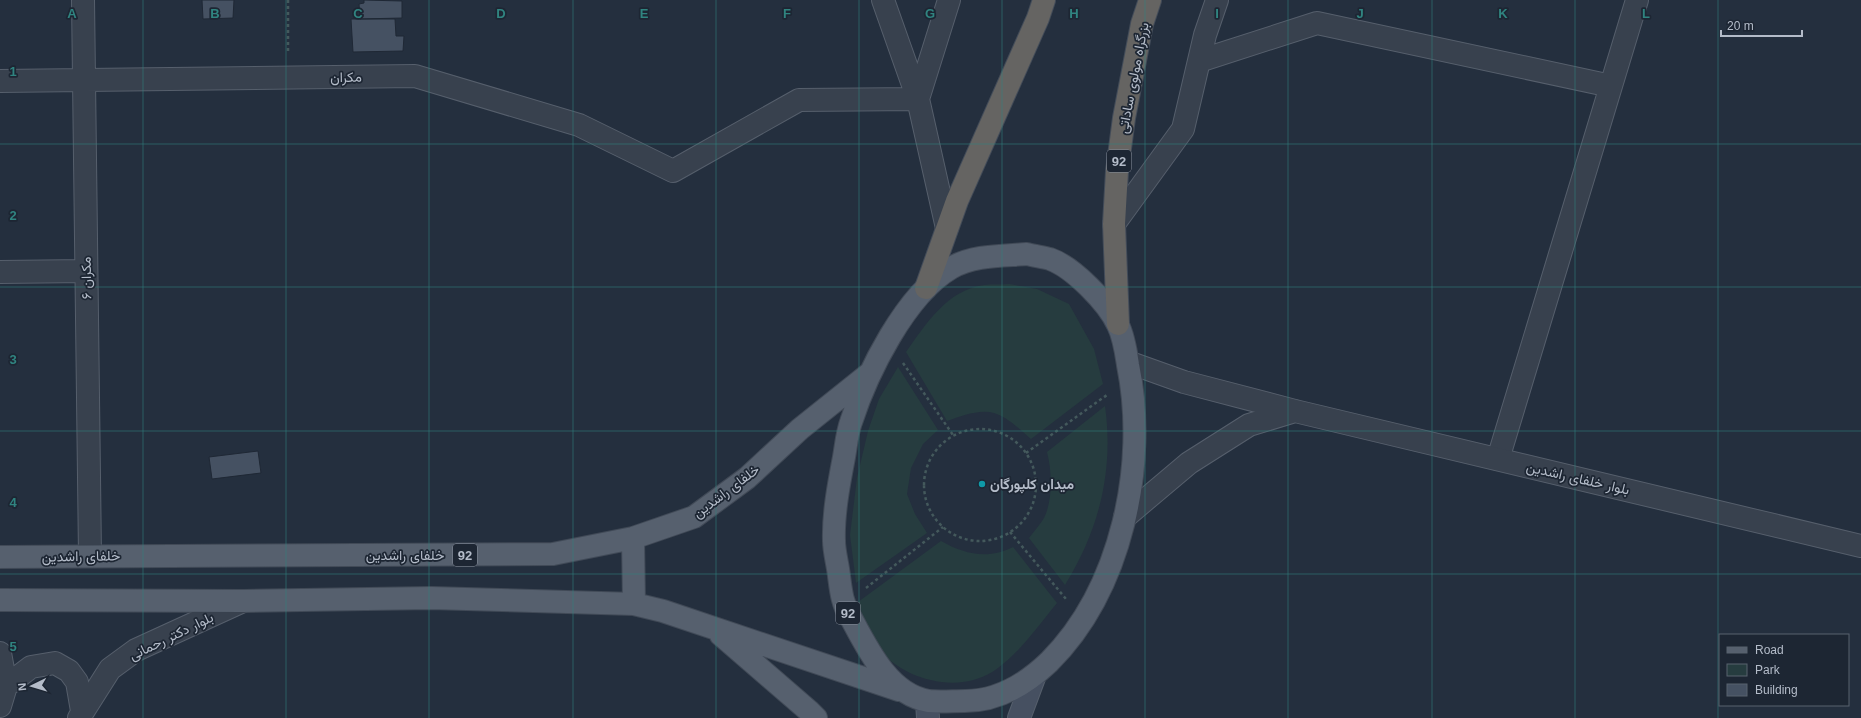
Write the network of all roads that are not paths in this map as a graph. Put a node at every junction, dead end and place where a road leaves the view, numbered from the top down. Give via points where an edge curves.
1 (83, 0) edge
2 (884, 0) edge
3 (949, 0) edge
4 (1044, 0) edge
5 (1150, 0) edge
6 (1217, 0) edge
7 (1637, 0) edge
8 (1199, 61) junction
9 (84, 80) junction
10 (0, 81) edge
11 (1611, 86) junction
12 (918, 99) junction
13 (1114, 224) junction
14 (947, 228) junction
15 (86, 271) junction
16 (0, 272) edge
17 (926, 288) junction
18 (1118, 324) junction
19 (1129, 370) junction
20 (872, 372) junction
21 (1295, 411) junction
22 (1498, 459) junction
23 (1125, 517) junction
24 (633, 538) junction
25 (1861, 546) edge
26 (90, 556) junction
27 (0, 557) edge
28 (0, 600) edge
29 (243, 601) junction
30 (634, 604) junction
31 (713, 628) junction
32 (0, 653) edge
33 (1035, 675) junction
34 (3, 696) edge
35 (921, 704) edge
36 (81, 715) edge
37 (816, 718) edge
38 (1019, 718) edge

1 - 9 street, مکران ۶
2 - 12 street
3 - 12 street
4 - 14 highway, 92
5 - 13 highway, بزرگراه مولوی ساداتی / 92 via 1142,24 1124,118 1117,170
6 - 8 street
7 - 11 street
8 - 11 street via 1317,22
8 - 13 street via 1183,129
9 - 10 street, مکران
9 - 12 street, مکران via 415,76 579,126 674,171 799,100
9 - 15 street, مکران ۶
11 - 22 street
12 - 14 street
13 - 18 highway, بزرگراه مولوی ساداتی / 92
14 - 17 highway, 92
15 - 16 street
15 - 26 street, مکران ۶
17 - 18 main road, 92 via 951,268 984,257 1027,254 1052,260 1079,277 1101,299
17 - 20 main road, 92 via 897,324
18 - 19 main road, 92
19 - 21 street, بلوار خلفای راشدین
19 - 23 main road, 92 via 1134,402 1133,463
20 - 24 main road, خلفای راشدین / 92 via 800,429 747,478 694,517
20 - 35 main road, 92 via 850,424 839,484 834,541 844,606 880,669
21 - 22 street, بلوار خلفای راشدین
21 - 23 street via 1249,425 1189,463
22 - 25 street, بلوار خلفای راشدین
23 - 33 main road, 92 via 1099,592 1083,620 1060,650
24 - 26 main road, خلفای راشدین / 92 via 554,554
24 - 30 main road
26 - 27 main road, خلفای راشدین / 92
28 - 29 main road, 92
29 - 30 main road, 92 via 431,598
29 - 36 street, بلوار دکتر رحمانی via 136,650 110,669
30 - 31 main road, 92
31 - 35 main road, 92
31 - 37 main road
32 - 34 street via 4,666
33 - 35 main road, 92 via 1005,693 974,701
33 - 38 main road
34 - 36 street via 31,667 55,662 69,671 77,682

